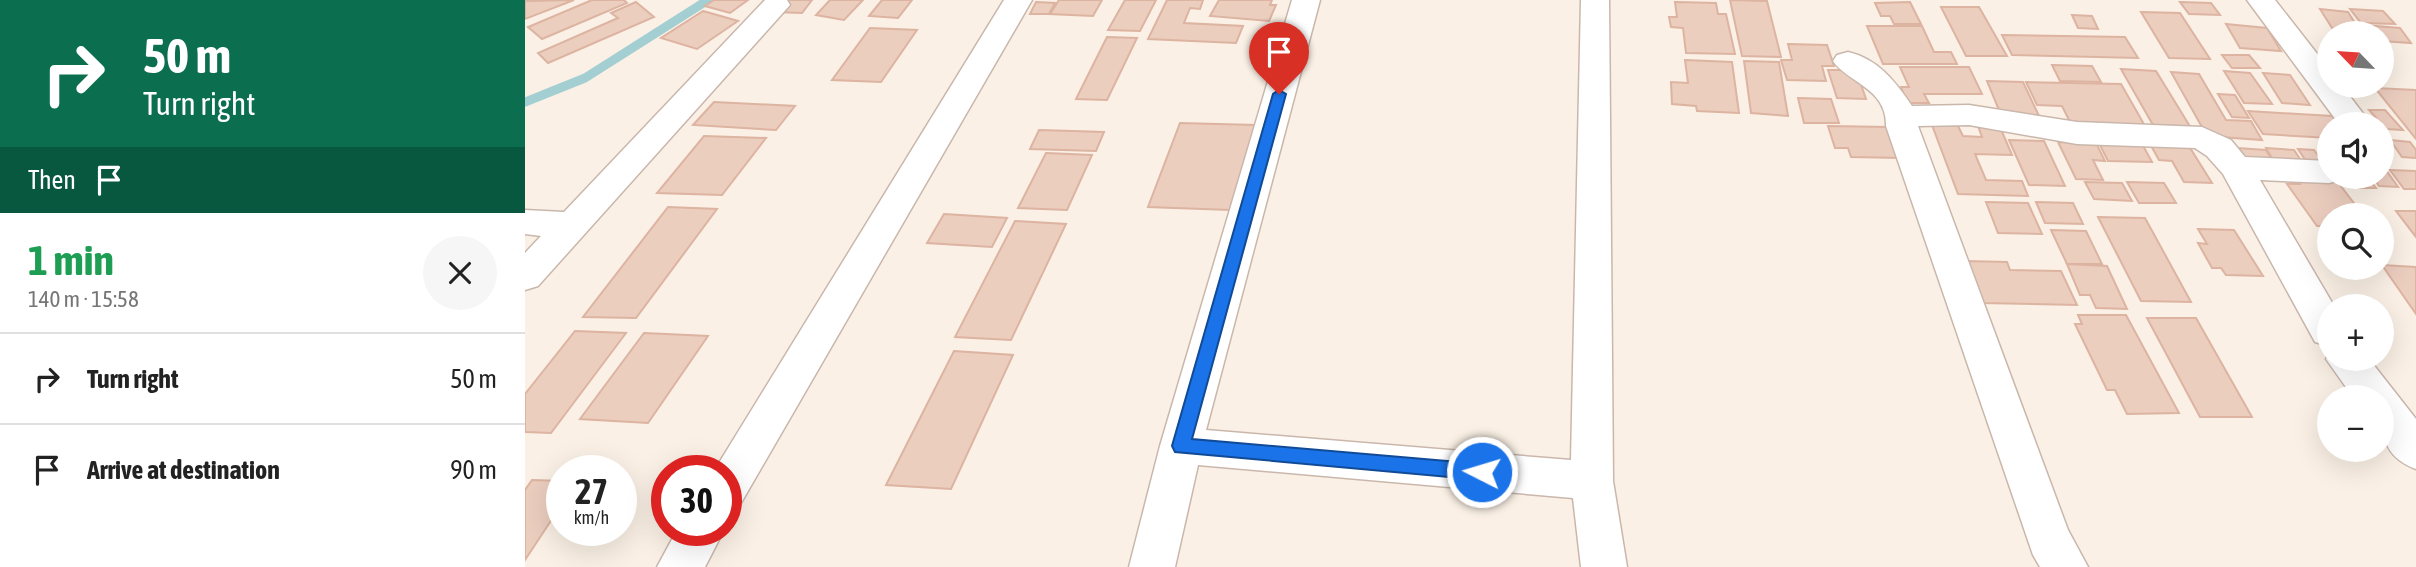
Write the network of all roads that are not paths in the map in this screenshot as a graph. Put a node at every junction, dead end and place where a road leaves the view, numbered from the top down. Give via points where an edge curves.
1 (1018, 0) edge
2 (1306, 0) edge
3 (1595, 0) edge
4 (2261, 0) edge
5 (776, 5) dead end
6 (1847, 61) dead end
7 (2346, 112) edge
8 (1902, 116) junction
9 (2236, 168) junction
10 (2317, 171) edge
11 (525, 222) edge
12 (572, 225) junction
13 (525, 276) edge
14 (2317, 310) edge
15 (2355, 371) edge
16 (2366, 385) edge
17 (2394, 421) edge
18 (1181, 446) junction
19 (2416, 451) edge
20 (742, 462) edge
21 (1591, 481) junction
22 (692, 546) edge
23 (680, 567) edge
24 (1152, 567) edge
25 (1604, 567) edge
26 (2065, 567) edge

1 - 20 street
2 - 18 street
3 - 21 street
4 - 7 street
5 - 12 street
6 - 8 street via 1886,87
8 - 9 street via 1969,115 2077,133 2202,138 2219,148
8 - 26 street via 2005,420 2049,540
9 - 10 street
9 - 14 street
11 - 12 street
12 - 13 street
15 - 16 street
17 - 19 street
18 - 21 street
18 - 24 street
21 - 25 street
22 - 23 street

